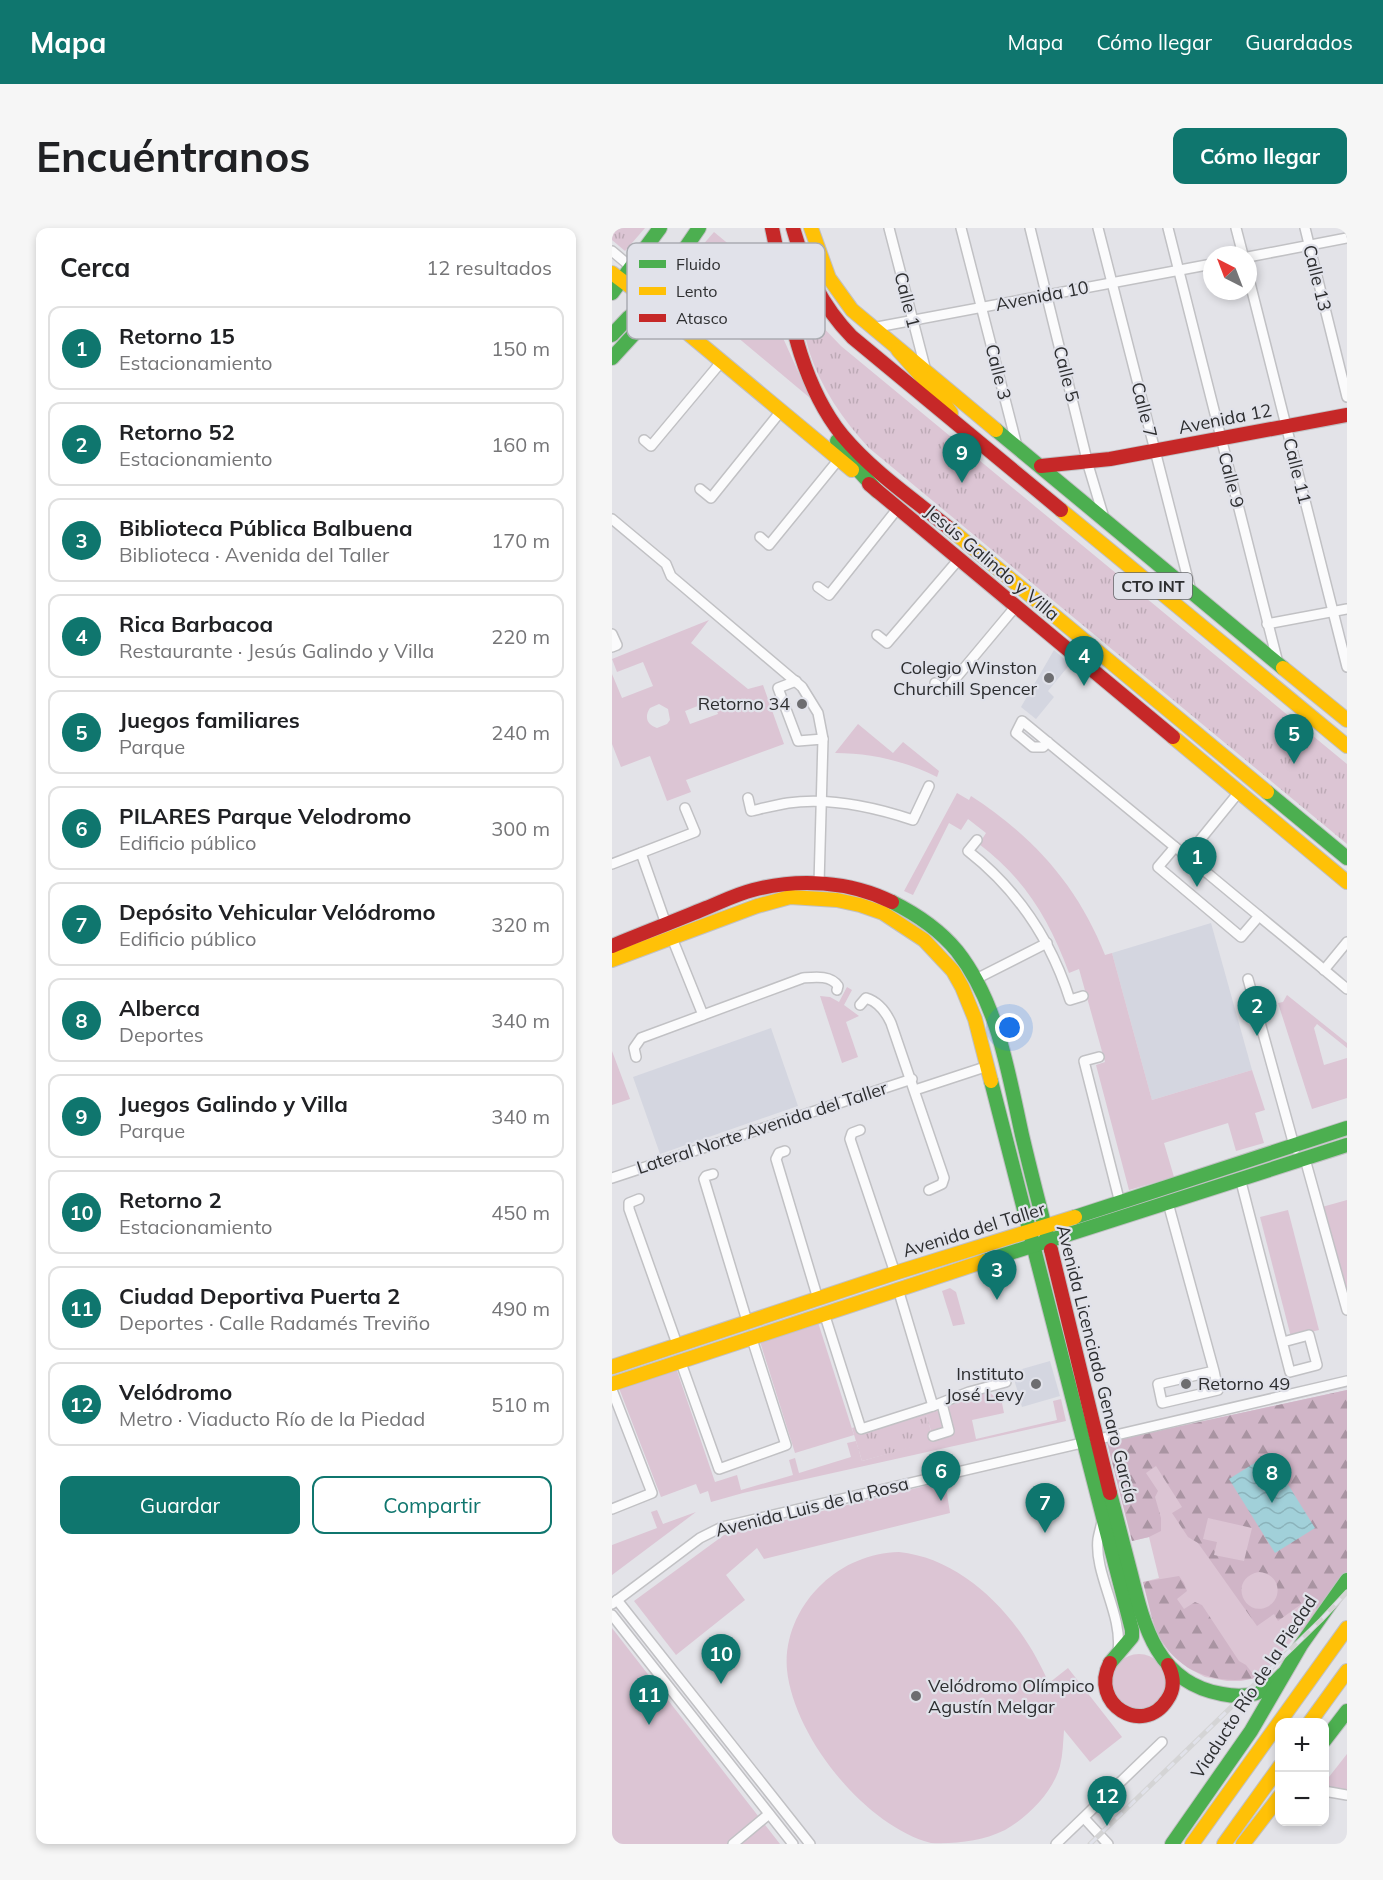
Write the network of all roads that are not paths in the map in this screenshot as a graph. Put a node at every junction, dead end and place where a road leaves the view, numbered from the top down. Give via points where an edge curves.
1 (660, 228) edge
2 (699, 228) edge
3 (772, 228) edge
4 (793, 228) edge
5 (811, 228) edge
6 (889, 228) edge
7 (962, 228) edge
8 (1030, 228) edge
9 (1098, 228) edge
10 (1168, 228) edge
11 (1236, 228) edge
12 (1305, 228) edge
13 (1347, 238) edge
14 (649, 243) edge
15 (689, 243) edge
16 (776, 243) edge
17 (797, 243) edge
18 (815, 243) edge
19 (1309, 245) junction
20 (1241, 246) edge
21 (612, 251) edge
22 (1257, 255) edge
23 (627, 264) edge
24 (1203, 266) edge
25 (825, 270) edge
26 (1178, 270) junction
27 (615, 279) edge
28 (1112, 283) junction
29 (612, 293) edge
30 (1047, 295) junction
31 (1254, 300) edge
32 (825, 305) edge
33 (981, 307) junction
34 (627, 319) edge
35 (912, 320) junction
36 (872, 328) junction
37 (612, 335) edge
38 (631, 339) edge
39 (694, 339) edge
40 (798, 339) edge
41 (898, 350) junction
42 (612, 358) edge
43 (722, 362) junction
44 (926, 371) junction
45 (1347, 397) edge
46 (820, 399) junction
47 (781, 411) junction
48 (1347, 415) edge
49 (960, 426) junction
50 (1286, 426) junction
51 (1221, 438) junction
52 (644, 440) dead end
53 (1017, 446) junction
54 (1155, 451) junction
55 (839, 459) junction
56 (1088, 464) junction
57 (1045, 470) junction
58 (700, 489) dead end
59 (877, 491) junction
60 (898, 508) junction
61 (1104, 518) junction
62 (612, 519) edge
63 (760, 537) dead end
64 (959, 559) junction
65 (818, 587) dead end
66 (1191, 591) junction
67 (1016, 606) junction
68 (1347, 609) edge
69 (1332, 611) junction
70 (1268, 624) junction
71 (612, 634) edge
72 (877, 635) dead end
73 (612, 647) edge
74 (1278, 663) junction
75 (1347, 667) edge
76 (796, 681) junction
77 (935, 683) dead end
78 (1347, 720) edge
79 (824, 739) junction
80 (1048, 742) dead end
81 (1347, 746) edge
82 (929, 786) dead end
83 (1239, 792) junction
84 (748, 798) dead end
85 (822, 802) junction
86 (685, 808) dead end
87 (977, 840) dead end
88 (1175, 847) junction
89 (641, 853) junction
90 (1187, 856) junction
91 (1347, 858) edge
92 (612, 864) edge
93 (1347, 882) edge
94 (819, 884) junction
95 (751, 890) junction
96 (757, 906) junction
97 (905, 906) junction
98 (1259, 916) junction
99 (897, 920) junction
100 (666, 924) junction
101 (672, 938) junction
102 (1347, 942) edge
103 (1047, 943) junction
104 (613, 953) edge
105 (1324, 970) junction
106 (976, 979) junction
107 (1248, 979) dead end
108 (1347, 989) edge
109 (837, 990) dead end
110 (1083, 996) dead end
111 (860, 1005) dead end
112 (703, 1015) junction
113 (992, 1015) junction
114 (975, 1019) junction
115 (1099, 1057) dead end
116 (636, 1058) dead end
117 (988, 1066) junction
118 (912, 1079) junction
119 (915, 1090) junction
120 (1347, 1128) edge
121 (860, 1130) dead end
122 (1294, 1145) junction
123 (1347, 1145) edge
124 (784, 1151) dead end
125 (1301, 1160) junction
126 (713, 1174) dead end
127 (612, 1178) edge
128 (1197, 1178) junction
129 (1240, 1178) junction
130 (929, 1190) dead end
131 (1202, 1192) junction
132 (639, 1199) dead end
133 (1120, 1203) junction
134 (1168, 1203) junction
135 (1045, 1227) junction
136 (1030, 1232) junction
137 (1049, 1242) junction
138 (1034, 1246) junction
139 (895, 1273) junction
140 (898, 1289) junction
141 (819, 1299) junction
142 (789, 1308) junction
143 (1347, 1310) edge
144 (824, 1313) junction
145 (747, 1321) junction
146 (793, 1323) junction
147 (751, 1336) junction
148 (1283, 1342) junction
149 (677, 1344) junction
150 (680, 1360) junction
151 (612, 1368) edge
152 (1214, 1371) junction
153 (1347, 1381) edge
154 (1006, 1382) dead end
155 (612, 1384) edge
156 (612, 1390) edge
157 (937, 1405) junction
158 (933, 1436) dead end
159 (1090, 1440) junction
160 (612, 1509) edge
161 (1347, 1580) edge
162 (615, 1602) edge
163 (612, 1615) edge
164 (1347, 1628) edge
165 (1167, 1664) junction
166 (1347, 1671) edge
167 (1284, 1674) junction
168 (1347, 1711) edge
169 (1313, 1718) edge
170 (1329, 1734) edge
171 (1162, 1742) dead end
172 (1276, 1772) edge
173 (1329, 1792) edge
174 (1347, 1795) edge
175 (1275, 1803) edge
176 (769, 1814) junction
177 (1083, 1818) junction
178 (733, 1844) edge
179 (793, 1844) edge
180 (810, 1844) edge
181 (1056, 1844) edge
182 (1108, 1844) edge
183 (1172, 1844) edge
184 (1192, 1844) edge
185 (1224, 1844) edge
186 (1243, 1844) edge

1 - 14 main road
2 - 15 main road
3 - 16 main road
4 - 17 main road, CTO INT
5 - 18 main road, CTO INT
6 - 35 street, Calle 1
7 - 33 street, Calle 3
8 - 30 street, Calle 5
9 - 28 street, Calle 7
10 - 26 street, Calle 9
11 - 20 street
12 - 19 street, Calle 13
13 - 19 street
19 - 22 street
19 - 45 street, Calle 13
21 - 23 street
24 - 26 street, Avenida 10
25 - 36 main road, CTO INT via 850,309
26 - 28 street, Avenida 10
26 - 51 street, Calle 9
27 - 29 main road
28 - 30 street, Avenida 10
28 - 54 street, Calle 7
30 - 33 street, Avenida 10
30 - 56 street, Calle 5
31 - 50 street, Calle 11
32 - 49 main road, CTO INT via 864,347
33 - 35 street, Avenida 10
33 - 53 street, Calle 3
34 - 37 main road
35 - 36 street, Avenida 10
35 - 44 street, Calle 1
36 - 41 main road, CTO INT
38 - 42 main road
39 - 43 main road, Jesús Galindo y Villa
40 - 46 main road
41 - 44 main road, CTO INT
41 - 49 main road via 939,394
43 - 47 main road, Jesús Galindo y Villa
43 - 52 street via 651,446
44 - 53 main road, CTO INT
46 - 59 main road via 840,447
46 - 91 main road via 844,438 874,466
47 - 55 main road, Jesús Galindo y Villa
47 - 58 street via 711,498
48 - 50 main road, Avenida 12
49 - 81 main road, CTO INT
50 - 51 main road, Avenida 12
50 - 69 street, Calle 11
51 - 54 main road, Avenida 12
51 - 70 street, Calle 9
53 - 57 main road, CTO INT
54 - 56 main road, Avenida 12
54 - 66 street, Calle 7
55 - 59 main road, Jesús Galindo y Villa
55 - 63 street via 769,545
56 - 57 main road, Avenida 12
56 - 61 street, Calle 5
57 - 61 main road, CTO INT
59 - 60 main road, Jesús Galindo y Villa
60 - 64 main road, Jesús Galindo y Villa
60 - 65 street via 829,595
61 - 66 main road, CTO INT
62 - 76 street via 663,562 671,576
64 - 67 main road, Jesús Galindo y Villa
64 - 72 street via 887,643
66 - 74 main road, CTO INT
67 - 77 street via 945,691
67 - 83 main road, Jesús Galindo y Villa
68 - 69 street
69 - 70 street
69 - 75 street, Calle 11
70 - 74 street, Calle 9
71 - 73 street via 617,645
74 - 78 main road, CTO INT
76 - 79 street via 818,713
76 - 79 street via 778,688 798,741
79 - 85 street
80 - 88 street
82 - 85 street via 913,820 875,808
83 - 90 street
83 - 93 main road, Jesús Galindo y Villa
84 - 85 street via 752,811 788,803
85 - 94 street
86 - 89 street via 694,832
87 - 103 street via 969,851 1009,888
88 - 90 street
88 - 98 street via 1158,867 1232,930 1241,937
89 - 92 street
89 - 100 street
90 - 98 street
94 - 95 main road, Avenida Licenciado Genaro García via 771,884
94 - 97 main road, Avenida Licenciado Genaro García via 869,892
95 - 96 main road
95 - 100 main road, Avenida Licenciado Genaro García
96 - 99 main road, Avenida Licenciado Genaro García via 790,897 837,900
96 - 101 main road, Avenida Licenciado Genaro García
97 - 99 main road
97 - 106 main road, Avenida Licenciado Genaro García via 957,950
98 - 105 street
99 - 114 main road, Avenida Licenciado Genaro García via 939,955 962,987
100 - 104 main road, Avenida Licenciado Genaro García
101 - 104 main road, Avenida Licenciado Genaro García
101 - 112 street
102 - 105 street
103 - 106 street
103 - 110 street via 1070,1000
105 - 108 street
106 - 113 main road, Avenida Licenciado Genaro García
107 - 122 street
109 - 112 street via 837,984 826,978 802,978
111 - 118 street via 868,998 888,1015
112 - 116 street via 638,1041 634,1048
113 - 114 main road
113 - 135 main road, Avenida Licenciado Genaro García
114 - 117 main road, Avenida Licenciado Genaro García
115 - 133 street via 1084,1061
117 - 119 street
117 - 136 main road, Avenida Licenciado Genaro García
118 - 119 street
118 - 127 street, Lateral Norte Avenida del Taller
119 - 130 street via 944,1178 942,1184
120 - 122 main road, Avenida del Taller
121 - 139 street via 852,1133 850,1139
122 - 125 street
122 - 128 main road, Avenida del Taller
123 - 125 main road, Avenida del Taller
124 - 141 street via 776,1159
125 - 129 main road, Avenida del Taller
125 - 143 street
126 - 145 street via 704,1179
128 - 131 main road
128 - 133 main road, Avenida del Taller
129 - 131 main road, Avenida del Taller
129 - 148 street
131 - 134 main road, Avenida del Taller
132 - 149 street via 629,1203 629,1209
133 - 135 main road, Avenida del Taller
134 - 137 main road, Avenida del Taller
134 - 152 street
135 - 136 main road, Avenida del Taller
135 - 137 main road, Avenida Licenciado Genaro García
136 - 138 main road, Avenida Licenciado Genaro García
136 - 139 main road, Avenida del Taller
137 - 138 main road, Avenida del Taller
137 - 159 main road, Avenida Licenciado Genaro García
138 - 140 main road, Avenida del Taller
138 - 159 main road, Avenida Licenciado Genaro García
139 - 141 main road, Avenida del Taller
140 - 144 main road, Avenida del Taller
140 - 157 street
141 - 142 main road, Avenida del Taller
142 - 145 main road, Avenida del Taller
142 - 146 main road
144 - 146 main road, Avenida del Taller
144 - 157 street via 861,1429
145 - 149 main road, Avenida del Taller
146 - 147 main road, Avenida del Taller
147 - 150 main road, Avenida del Taller
147 - 150 street via 786,1445 718,1469
148 - 148 street via 1309,1335 1317,1365 1290,1372
149 - 151 main road, Avenida del Taller
150 - 155 main road, Avenida del Taller
152 - 152 street via 1158,1384 1162,1403 1218,1389
153 - 159 street, Avenida Luis de la Rosa
154 - 157 street
156 - 160 street via 652,1493
157 - 158 street via 949,1431
159 - 162 street, Avenida Luis de la Rosa via 722,1527 700,1538
159 - 165 main road, Avenida Licenciado Genaro García via 1142,1618 1151,1641
159 - 165 main road, Avenida Licenciado Genaro García via 1132,1630 1132,1637 1107,1671 1105,1688 1110,1701 1129,1715 1145,1717 1158,1712 1173,1686
161 - 167 main road, Viaducto Río de la Piedad
162 - 180 street
163 - 176 street
164 - 184 main road, Viaducto Río de la Piedad
165 - 167 main road, Avenida Licenciado Genaro García via 1194,1686 1233,1696 1259,1694
166 - 169 main road
167 - 183 main road, Viaducto Río de la Piedad via 1251,1731
168 - 170 main road
171 - 177 street
172 - 185 main road
173 - 174 street
175 - 186 main road
176 - 178 street
176 - 179 street
177 - 181 street
177 - 182 street

